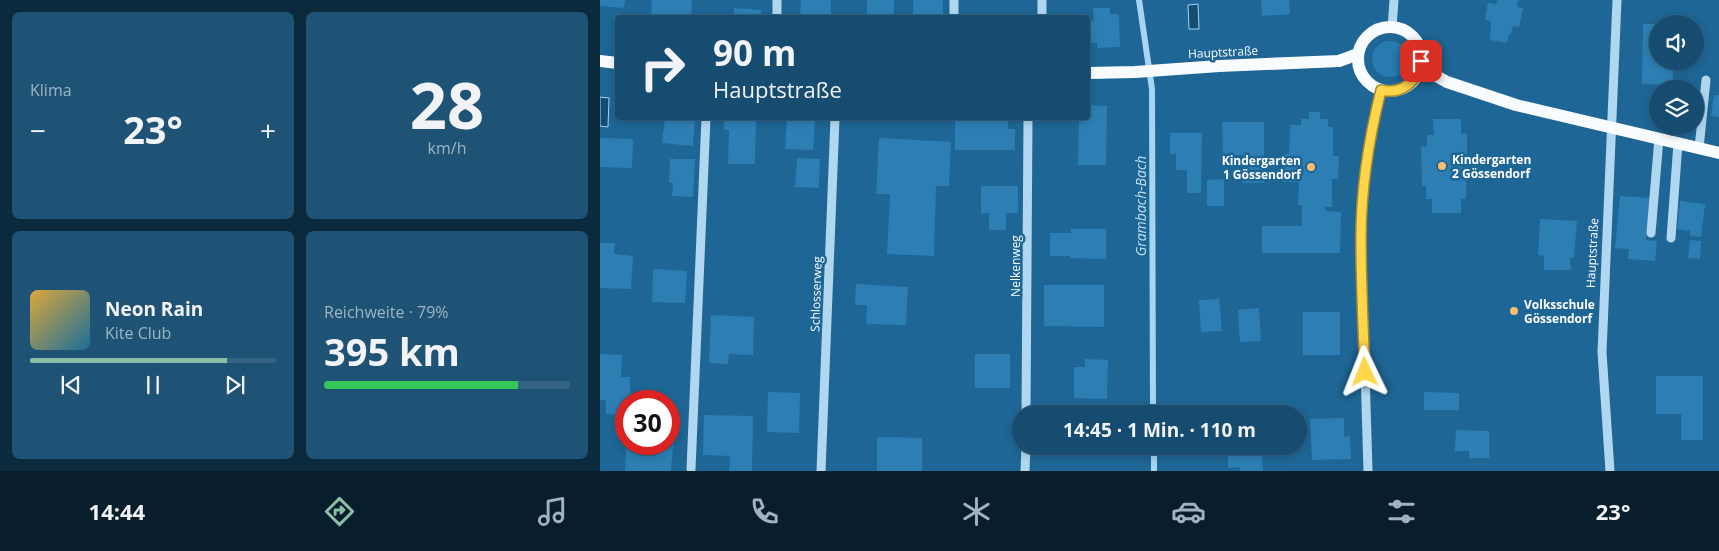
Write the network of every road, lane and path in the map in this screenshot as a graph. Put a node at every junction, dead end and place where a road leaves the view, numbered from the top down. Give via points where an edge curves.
1 (777, 0) edge
2 (954, 0) edge
3 (1042, 0) edge
4 (1394, 0) edge
5 (1617, 0) edge
6 (777, 15) edge
7 (954, 15) edge
8 (1042, 15) edge
9 (1392, 28) junction
10 (1358, 54) junction
11 (600, 61) edge
12 (615, 63) edge
13 (1420, 67) junction
14 (1090, 73) edge
15 (1706, 80) dead end
16 (1381, 90) junction
17 (706, 120) edge
18 (835, 120) edge
19 (1028, 120) edge
20 (1612, 127) junction
21 (1659, 138) junction
22 (1678, 143) junction
23 (1699, 148) junction
24 (1719, 153) edge
25 (1650, 234) dead end
26 (1671, 238) dead end
27 (1026, 405) edge
28 (1026, 455) edge
29 (691, 469) dead end
30 (821, 471) edge
31 (1025, 471) edge
32 (1368, 471) edge
33 (1610, 471) edge

1 - 6 street
2 - 7 street
3 - 8 street
4 - 9 street
5 - 20 street, Hauptstraße
9 - 10 main road via 1370,35
9 - 13 main road via 1407,33 1415,41 1421,54
10 - 14 main road, Hauptstraße via 1339,61
10 - 16 main road via 1359,68 1365,79
11 - 12 main road
13 - 16 main road via 1412,82 1403,88
13 - 20 main road via 1447,82 1516,105
15 - 23 street
16 - 32 street via 1365,169 1361,237
17 - 29 street
18 - 30 street, Schlosserweg
19 - 27 street, Nelkenweg
20 - 21 main road
20 - 33 street, Hauptstraße via 1602,352
21 - 22 main road
21 - 25 street
22 - 23 main road
22 - 26 street
23 - 24 main road
28 - 31 street

